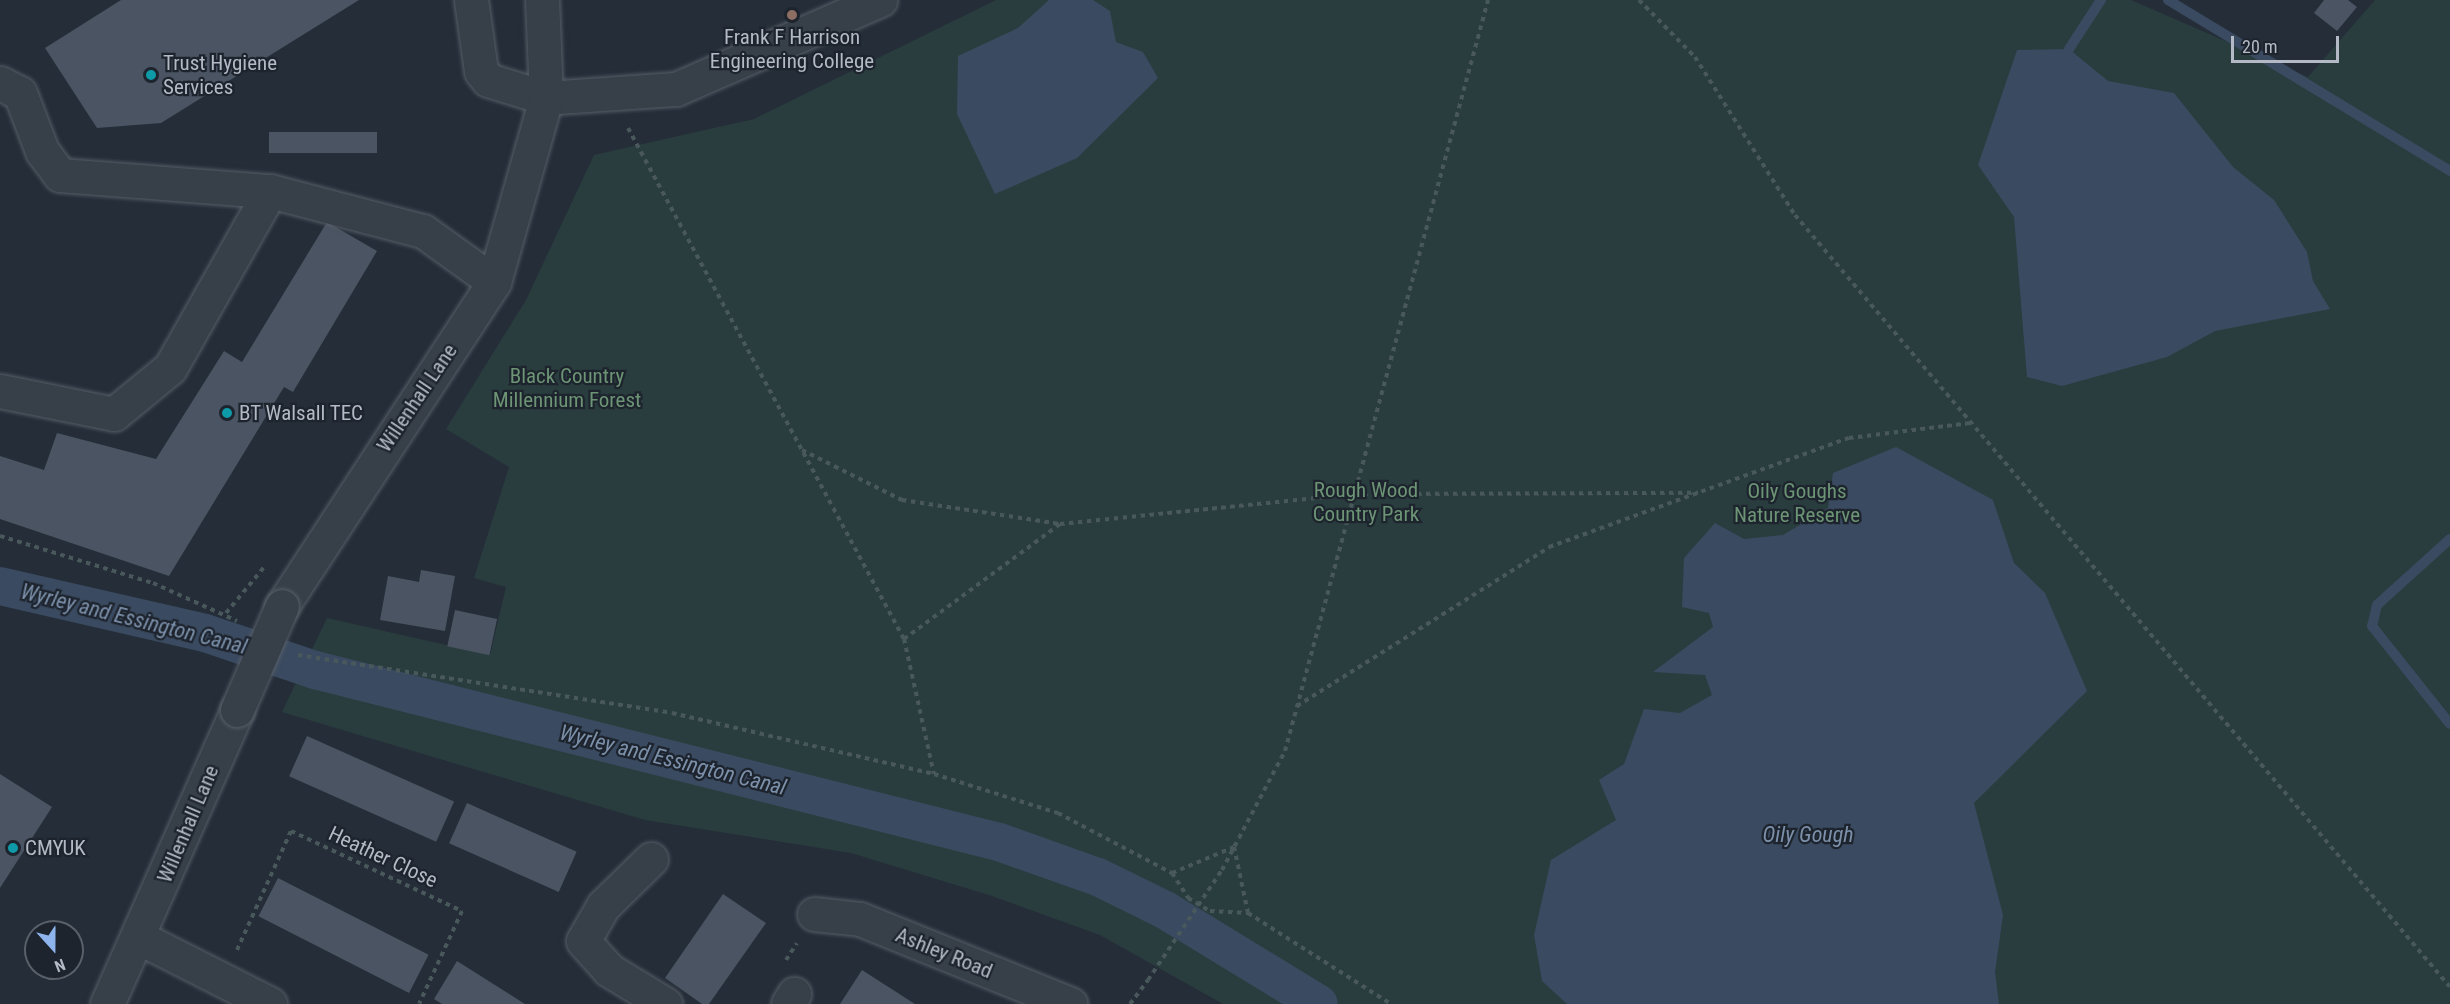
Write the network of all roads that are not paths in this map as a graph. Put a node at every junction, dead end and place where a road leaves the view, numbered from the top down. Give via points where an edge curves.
1 (471, 0) edge
2 (542, 0) edge
3 (880, 0) edge
4 (0, 83) edge
5 (546, 98) junction
6 (270, 191) junction
7 (494, 282) junction
8 (0, 392) edge
9 (651, 859) dead end
10 (814, 914) dead end
11 (140, 938) junction
12 (1067, 1003) edge
13 (107, 1004) edge
14 (270, 1004) edge
15 (665, 1004) edge

1 - 5 street via 481,71 488,80
2 - 5 street, Willenhall Lane
3 - 5 street via 676,90
4 - 6 street via 20,93 42,151 60,175
5 - 7 street, Willenhall Lane
6 - 7 street via 423,231
6 - 8 street via 170,368 114,414
7 - 11 street, Willenhall Lane, bridge via 282,606
9 - 15 street via 603,906 583,941 609,970
10 - 12 street, Ashley Road via 860,919
11 - 13 street, Willenhall Lane
11 - 14 street

